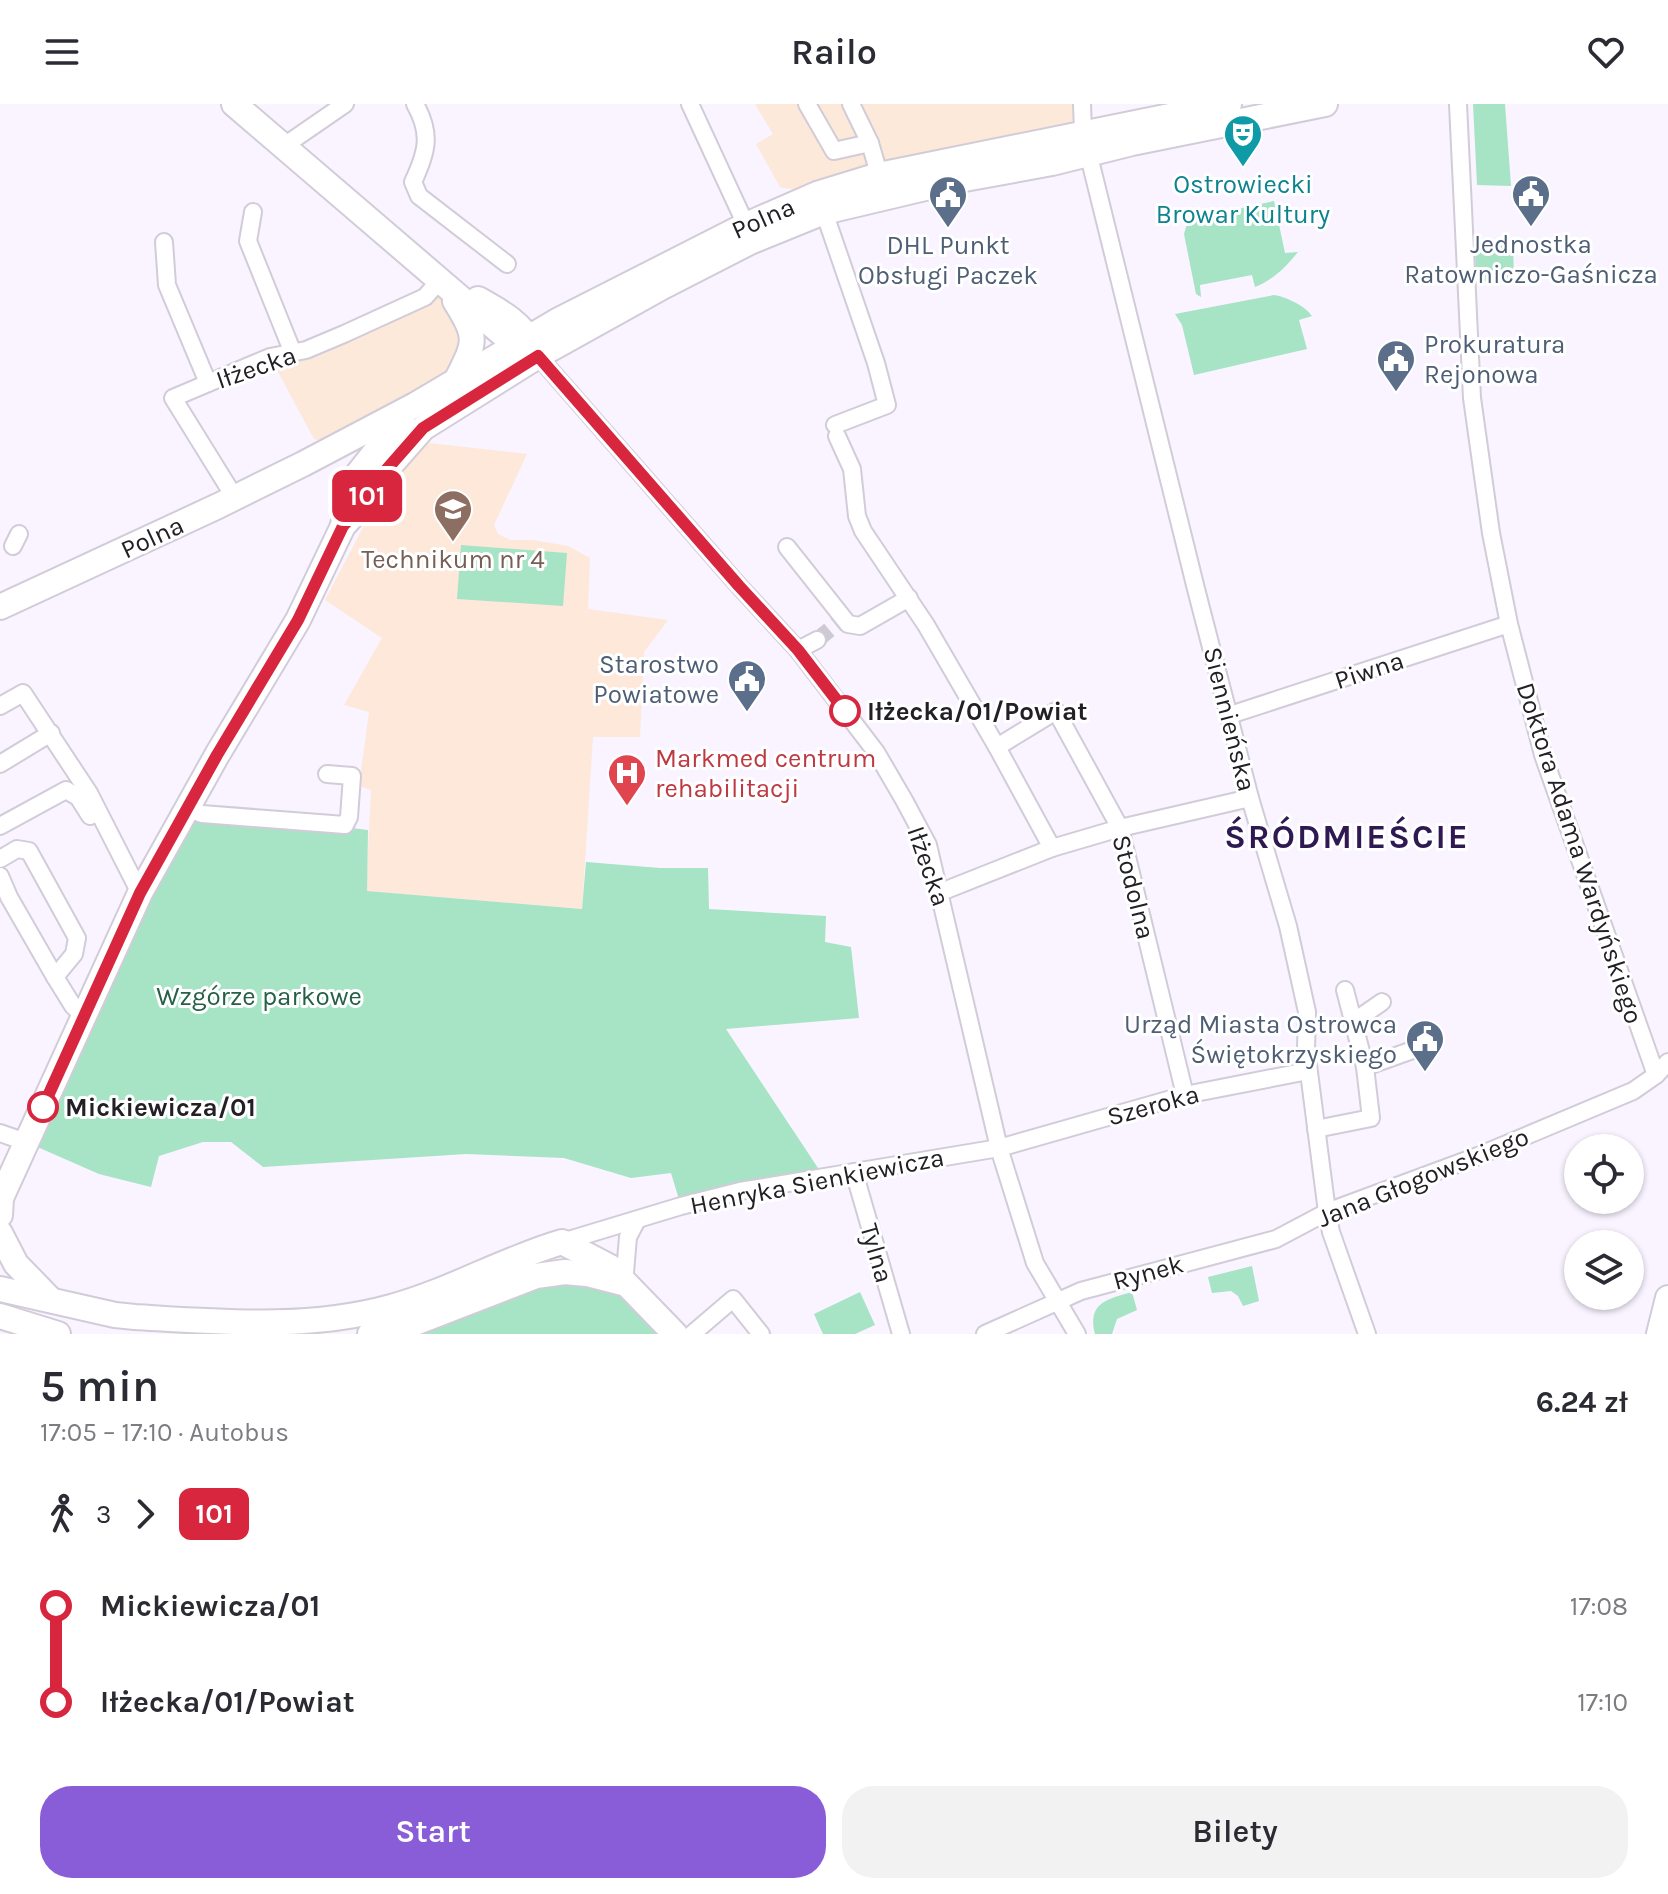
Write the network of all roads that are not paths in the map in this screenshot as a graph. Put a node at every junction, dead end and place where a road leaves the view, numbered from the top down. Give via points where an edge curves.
1 (234, 104) edge
2 (345, 104) edge
3 (415, 104) edge
4 (690, 104) edge
5 (807, 104) edge
6 (851, 104) edge
7 (1082, 104) edge
8 (1229, 104) edge
9 (1325, 104) edge
10 (1458, 104) edge
11 (870, 143) junction
12 (1087, 143) junction
13 (284, 146) junction
14 (883, 186) junction
15 (821, 203) junction
16 (253, 212) dead end
17 (746, 225) junction
18 (164, 242) dead end
19 (701, 257) junction
20 (507, 264) dead end
21 (441, 279) junction
22 (527, 346) junction
23 (293, 353) junction
24 (457, 379) junction
25 (208, 383) junction
26 (415, 405) junction
27 (339, 445) junction
28 (303, 464) junction
29 (368, 470) junction
30 (235, 498) junction
31 (787, 547) dead end
32 (909, 598) junction
33 (0, 607) edge
34 (1509, 624) junction
35 (817, 640) tunnel mouth
36 (798, 650) junction
37 (0, 706) edge
38 (1230, 715) junction
39 (51, 733) junction
40 (997, 747) junction
41 (0, 764) edge
42 (327, 774) dead end
43 (1250, 798) junction
44 (187, 808) junction
45 (0, 826) edge
46 (1120, 828) junction
47 (1052, 848) junction
48 (120, 856) junction
49 (0, 859) edge
50 (0, 876) edge
51 (941, 892) junction
52 (140, 893) junction
53 (55, 977) junction
54 (1345, 990) dead end
55 (1382, 1002) dead end
56 (85, 1017) junction
57 (1353, 1022) junction
58 (1424, 1046) dead end
59 (1668, 1062) edge
60 (1365, 1067) junction
61 (1308, 1071) junction
62 (1656, 1075) junction
63 (1185, 1095) junction
64 (1316, 1129) junction
65 (0, 1133) edge
66 (26, 1142) junction
67 (999, 1148) junction
68 (854, 1172) junction
69 (0, 1204) edge
70 (1327, 1212) junction
71 (637, 1220) junction
72 (0, 1233) edge
73 (1276, 1239) joint
74 (572, 1246) junction
75 (536, 1276) junction
76 (624, 1284) junction
77 (0, 1289) edge
78 (1668, 1298) edge
79 (1058, 1300) junction
80 (53, 1301) junction
81 (4, 1322) edge
82 (58, 1334) edge
83 (370, 1334) edge
84 (675, 1334) edge
85 (692, 1334) edge
86 (761, 1334) edge
87 (901, 1334) edge
88 (985, 1334) edge
89 (1077, 1334) edge
90 (1367, 1334) edge
91 (1659, 1334) edge

1 - 13 street, Iłżecka
2 - 13 street
3 - 20 street via 427,138 426,155 413,182 419,196
4 - 17 street
5 - 11 street via 834,151
6 - 11 street
7 - 12 street, Siennieńska
8 - 12 street, Polna
9 - 12 street, Polna via 1132,143
10 - 34 street, Doktora Adama Wardyńskiego via 1477,430
11 - 14 street
12 - 14 street, Polna via 959,180
12 - 38 street, Siennieńska
13 - 21 street, Iłżecka
14 - 15 street, Polna
15 - 17 street, Polna
15 - 19 street, Polna via 750,242
15 - 32 street via 887,405 836,431 852,469 863,531
16 - 23 street via 248,241
17 - 19 street, Polna
18 - 25 street via 167,285
19 - 22 street, Polna
21 - 22 street, Iłżecka
21 - 23 street, Iłżecka via 425,297
21 - 24 street, Iłżecka via 472,333 473,345
22 - 24 street, Polna
22 - 29 street
22 - 36 street, Iłżecka
23 - 25 street, Iłżecka
24 - 26 street, Polna
25 - 30 street, Iłżecka via 173,398
26 - 27 street, Polna
26 - 29 street
27 - 28 street, Polna
27 - 29 street via 350,448
28 - 29 street via 331,462
28 - 30 street, Polna
29 - 44 street via 364,503 343,526 298,620
30 - 33 street, Polna
31 - 32 street via 848,624 860,626
32 - 40 street
34 - 38 street, Piwna
34 - 62 street, Doktora Adama Wardyńskiego via 1543,755
35 - 36 street
36 - 51 street, Iłżecka via 876,752 928,845
37 - 39 street via 23,693
38 - 43 street, Siennieńska
39 - 41 street
39 - 48 street
40 - 46 street, Stodolna via 1056,711
40 - 47 street
42 - 44 street via 352,776 345,825 202,814
43 - 46 street
43 - 61 street, Siennieńska via 1307,1012
44 - 52 street
45 - 48 street via 66,790 78,797
46 - 47 street
46 - 63 street, Stodolna
47 - 51 street
48 - 52 street
49 - 53 street via 17,849 29,851 77,938 74,954
50 - 53 street
51 - 67 street, Iłżecka
52 - 56 street
53 - 56 street
54 - 57 street
55 - 57 street
56 - 66 street
57 - 60 street
58 - 60 street
59 - 62 street, Jana Głogowskiego
60 - 64 street via 1371,1118
61 - 63 street, Szeroka
61 - 64 street, Siennieńska
62 - 70 street, Jana Głogowskiego via 1633,1091 1525,1137
63 - 67 street, Szeroka
64 - 70 street, Siennieńska
65 - 66 street
66 - 69 street
67 - 68 street, Henryka Sienkiewicza
67 - 79 street, Iłżecka via 1035,1263
68 - 71 street, Henryka Sienkiewicza via 740,1191
68 - 87 street, Tylna
70 - 73 street, Jana Głogowskiego
70 - 90 street, Siennieńska
71 - 74 street, Henryka Sienkiewicza via 619,1234
71 - 76 street via 628,1237
72 - 80 street via 16,1264
73 - 79 street, Rynek
74 - 75 street, Henryka Sienkiewicza
74 - 76 street via 610,1267
74 - 80 street, Henryka Sienkiewicza via 527,1254 420,1298 321,1319 275,1323 135,1317
75 - 76 street via 565,1272
75 - 83 street, Henryka Sienkiewicza via 407,1326
76 - 84 street
77 - 80 street, Henryka Sienkiewicza
78 - 91 street
79 - 88 street, Rynek
79 - 89 street
81 - 82 street
85 - 86 street via 733,1299

